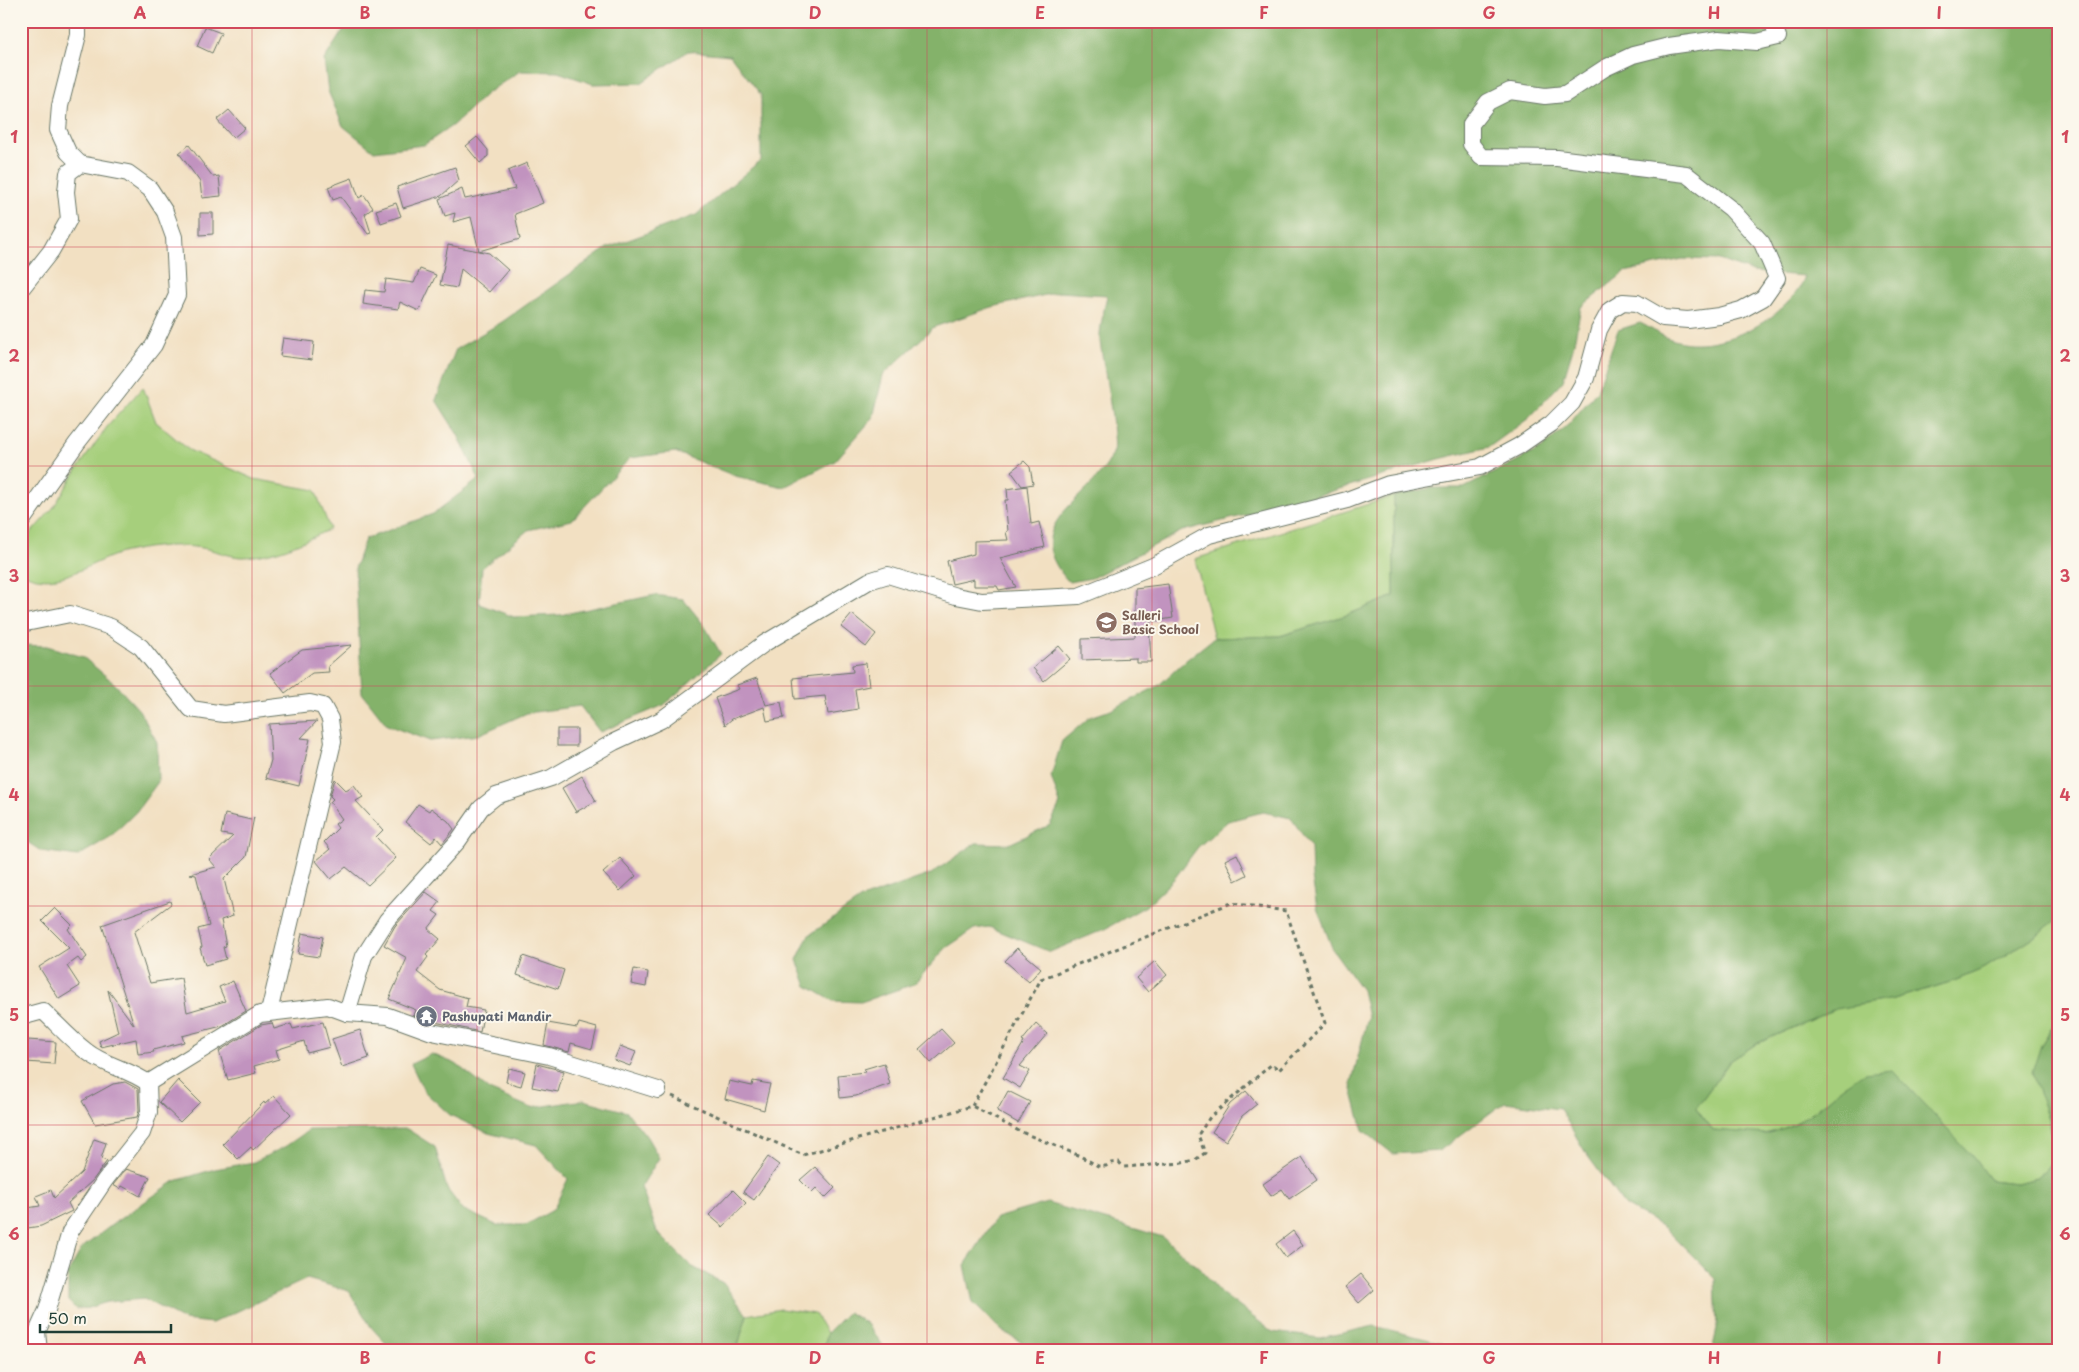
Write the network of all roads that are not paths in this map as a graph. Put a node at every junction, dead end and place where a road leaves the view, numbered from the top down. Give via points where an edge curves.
1 (78, 21) edge
2 (1772, 21) edge
3 (80, 164) junction
4 (21, 290) edge
5 (21, 522) edge
6 (21, 624) edge
7 (269, 1012) junction
8 (347, 1013) junction
9 (21, 1017) edge
10 (148, 1083) junction
11 (658, 1090) road end
12 (39, 1351) edge

1 - 3 street via 78,35 60,106 58,130 68,152
2 - 8 street via 1778,37 1757,42 1720,40 1669,46 1633,55 1605,68 1565,94 1545,96 1510,91 1488,102 1471,124 1470,144 1481,157 1557,158 1686,174 1731,209 1762,243 1777,278 1763,298 1741,310 1688,320 1664,318 1637,303 1623,302 1610,310 1599,330 1586,378 1572,403 1551,424 1488,463 1389,484 1347,500 1209,535 1153,566 1079,596 982,601 888,575 869,581 765,643 661,720 551,778 496,796 481,808 458,841 386,920 364,956
3 - 4 street via 68,172 69,219 51,251
3 - 5 street via 128,173 150,188 165,212 174,237 177,295 154,345 77,442
6 - 7 street via 70,614 111,627 141,647 191,709 224,714 310,703 323,706 330,719 333,742
7 - 8 street via 328,1006
7 - 10 street via 260,1014
8 - 11 street via 388,1016 432,1032 549,1056
9 - 10 street via 43,1011 86,1052
10 - 12 street via 149,1112 142,1133 70,1232 47,1310 37,1332

